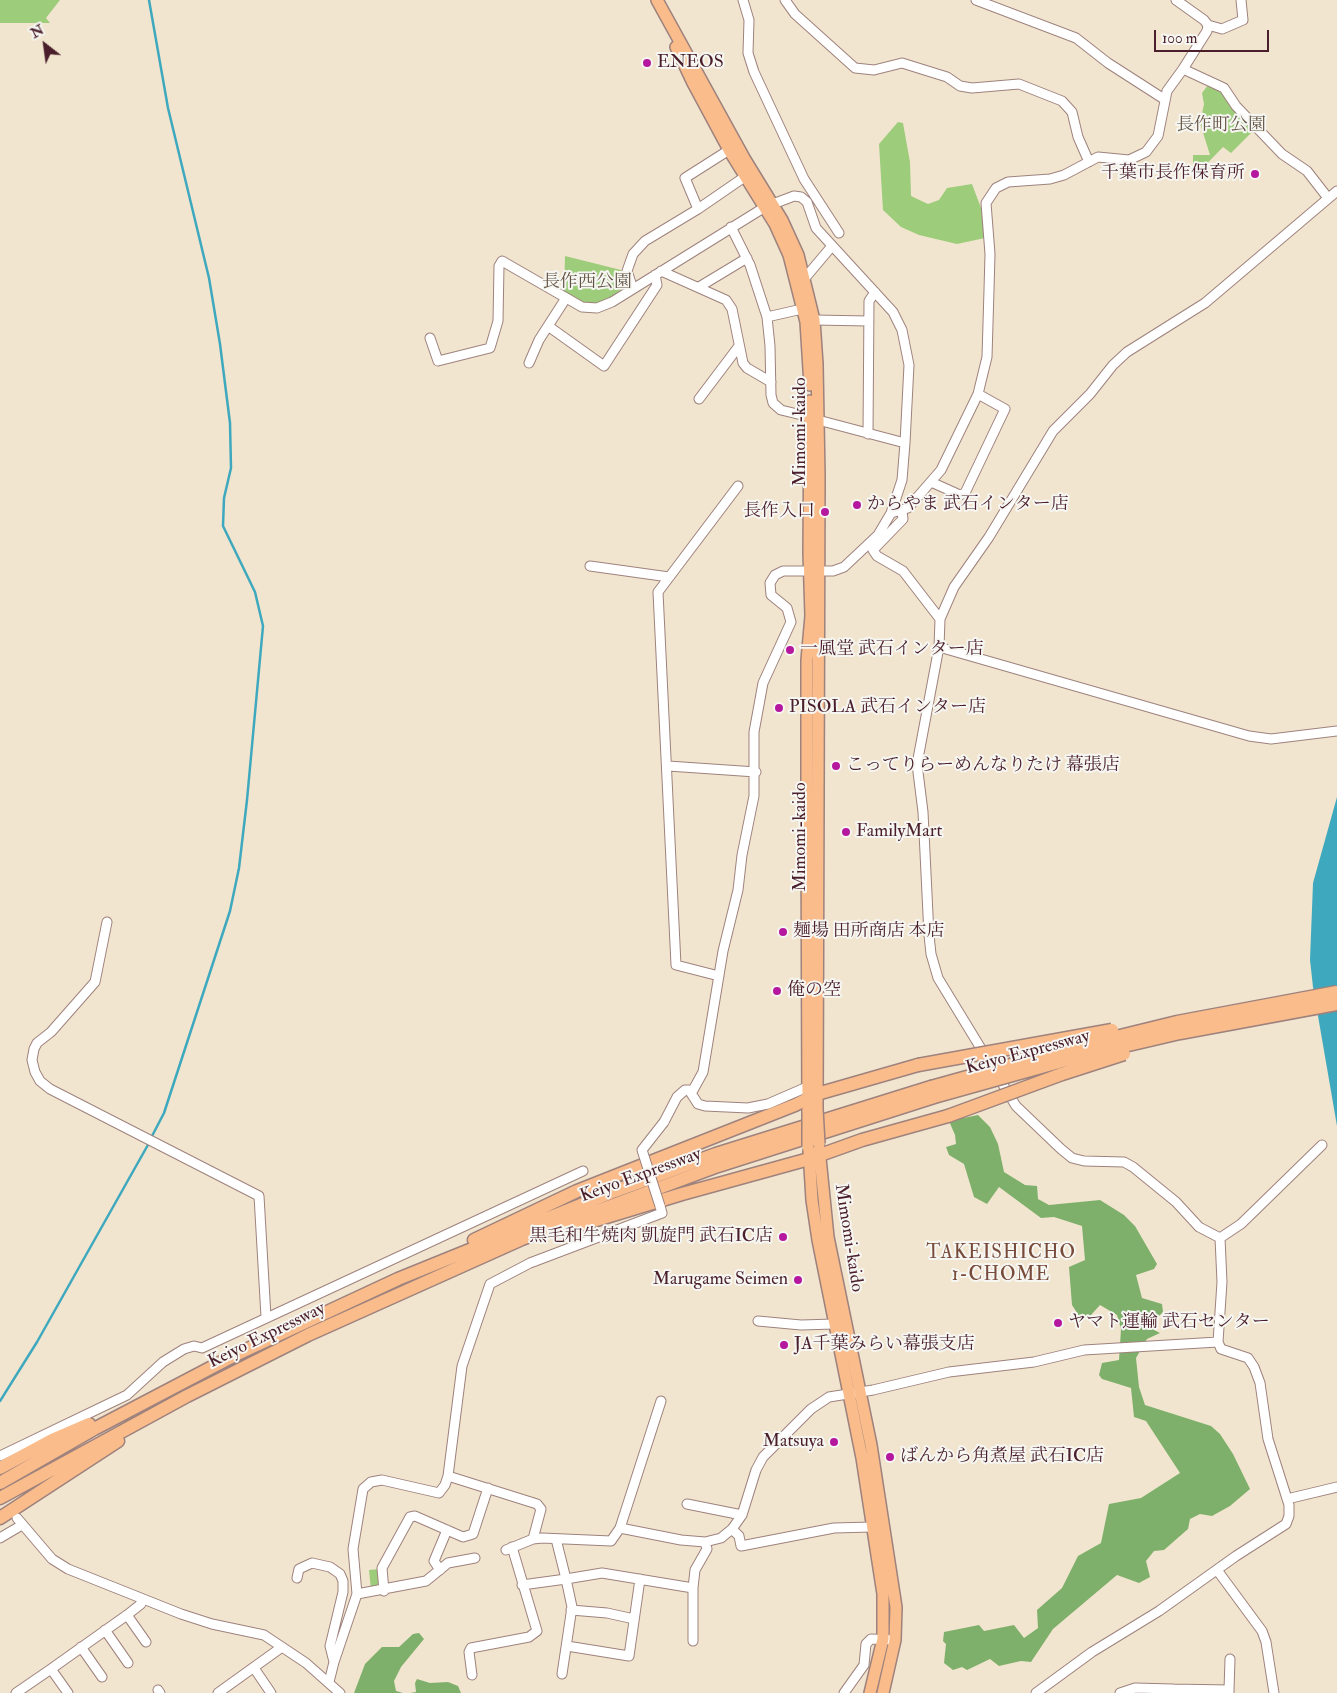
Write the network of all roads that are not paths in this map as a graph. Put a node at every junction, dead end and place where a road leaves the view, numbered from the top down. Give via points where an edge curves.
1 (743, 0) edge
2 (786, 0) edge
3 (974, 0) edge
4 (1176, 0) edge
5 (1241, 0) edge
6 (660, 6) edge
7 (1208, 26) junction
8 (1183, 69) junction
9 (1164, 99) junction
10 (729, 150) junction
11 (1089, 162) junction
12 (746, 176) junction
13 (1337, 191) edge
14 (1328, 198) junction
15 (769, 205) junction
16 (698, 209) junction
17 (731, 227) junction
18 (839, 233) dead end
19 (832, 246) junction
20 (747, 258) junction
21 (658, 273) junction
22 (805, 278) junction
23 (633, 288) junction
24 (699, 288) junction
25 (875, 292) junction
26 (566, 298) junction
27 (802, 309) junction
28 (766, 317) junction
29 (814, 320) junction
30 (869, 321) junction
31 (548, 326) junction
32 (430, 338) dead end
33 (739, 346) junction
34 (530, 363) dead end
35 (771, 382) junction
36 (978, 394) junction
37 (699, 399) dead end
38 (814, 419) junction
39 (868, 434) junction
40 (905, 443) junction
41 (930, 482) junction
42 (738, 486) dead end
43 (902, 512) junction
44 (891, 513) junction
45 (590, 566) dead end
46 (814, 571) junction
47 (669, 577) junction
48 (940, 619) junction
49 (939, 647) junction
50 (1337, 731) edge
51 (668, 766) junction
52 (756, 772) junction
53 (107, 922) dead end
54 (719, 976) junction
55 (1337, 992) edge
56 (1337, 1004) edge
57 (1265, 1011) junction
58 (692, 1092) junction
59 (932, 1092) junction
60 (811, 1100) junction
61 (1322, 1145) dead end
62 (814, 1151) junction
63 (583, 1171) dead end
64 (1220, 1238) junction
65 (398, 1279) junction
66 (418, 1284) junction
67 (266, 1316) junction
68 (758, 1321) dead end
69 (834, 1324) junction
70 (1218, 1342) junction
71 (176, 1386) junction
72 (854, 1392) junction
73 (187, 1396) junction
74 (661, 1401) dead end
75 (0, 1456) edge
76 (0, 1468) edge
77 (448, 1476) junction
78 (0, 1483) edge
79 (1337, 1487) edge
80 (488, 1488) junction
81 (0, 1498) edge
82 (1287, 1499) junction
83 (687, 1504) dead end
84 (742, 1515) junction
85 (0, 1518) edge
86 (872, 1527) junction
87 (620, 1528) junction
88 (732, 1529) junction
89 (447, 1530) junction
90 (0, 1538) edge
91 (556, 1538) junction
92 (533, 1539) junction
93 (705, 1542) junction
94 (475, 1558) dead end
95 (440, 1570) junction
96 (1217, 1570) junction
97 (296, 1578) dead end
98 (566, 1579) junction
99 (640, 1579) junction
100 (522, 1584) junction
101 (693, 1588) junction
102 (384, 1591) junction
103 (357, 1594) junction
104 (141, 1598) junction
105 (571, 1610) junction
106 (127, 1615) junction
107 (634, 1618) junction
108 (105, 1630) junction
109 (889, 1639) junction
110 (694, 1641) dead end
111 (146, 1642) dead end
112 (567, 1646) junction
113 (81, 1647) junction
114 (282, 1647) junction
115 (334, 1662) junction
116 (128, 1663) dead end
117 (1228, 1664) dead end
118 (51, 1668) junction
119 (254, 1668) junction
120 (562, 1674) dead end
121 (472, 1675) dead end
122 (102, 1677) dead end
123 (329, 1682) junction
124 (1173, 1691) edge
125 (223, 1692) edge
126 (338, 1692) edge
127 (1229, 1692) edge
128 (16, 1693) edge
129 (68, 1693) edge
130 (271, 1693) edge
131 (844, 1693) edge
132 (870, 1693) edge
133 (883, 1693) edge
134 (1036, 1693) edge
135 (1120, 1693) edge
136 (1274, 1693) edge

1 - 18 street via 749,20 748,53 754,72 804,179
2 - 11 street via 795,14 855,68 874,70 902,63 947,78 960,86 1019,84 1062,101 1072,112
3 - 9 street via 1076,38
4 - 7 street
5 - 7 street via 1243,20 1222,29
6 - 10 main road, Mimomi-kaido via 693,83
6 - 15 main road, Mimomi-kaido
7 - 8 street
8 - 9 street via 1166,90
8 - 14 street via 1224,88 1236,106 1282,154 1307,171
9 - 11 street via 1158,136 1146,152 1130,160 1105,156
10 - 12 main road, Mimomi-kaido
10 - 16 street via 685,178
11 - 36 street via 1050,179 1008,182 996,188 986,203 990,254 987,357
12 - 15 main road, Mimomi-kaido
12 - 16 street
13 - 14 street
14 - 48 street via 1205,303 1127,352 1113,365 1050,435 989,537 954,588
15 - 17 street
15 - 19 street via 790,197 801,197 810,207 816,228
15 - 22 main road, Mimomi-kaido via 798,256
15 - 27 main road, Mimomi-kaido via 789,255
16 - 23 street via 645,241 633,254 628,271
17 - 20 street
17 - 21 street
19 - 22 street
19 - 25 street
20 - 24 street
20 - 28 street
21 - 23 street
21 - 24 street
21 - 31 street via 656,285 604,366
22 - 29 main road, Mimomi-kaido
23 - 26 street via 597,308 582,307
24 - 33 street via 730,304
25 - 30 street via 869,301
25 - 40 street via 896,317 907,344
26 - 31 street
26 - 32 street via 502,261 498,266 498,321 490,348 438,361
27 - 28 street
27 - 38 main road, Mimomi-kaido via 806,322
28 - 35 street
29 - 30 street
29 - 38 main road, Mimomi-kaido via 818,364
30 - 39 street
31 - 34 street
33 - 35 street via 747,368
33 - 37 street
35 - 38 street via 773,403 781,410
36 - 41 street via 945,463
36 - 41 street via 1005,409 965,493 960,495
38 - 39 street
38 - 46 main road, Mimomi-kaido
39 - 40 street
40 - 44 street via 902,480
41 - 43 street
42 - 47 street
43 - 44 street
43 - 48 street via 903,519 873,550 877,556 903,571
44 - 46 street via 878,534 844,567 833,571
45 - 47 street
46 - 52 street via 781,571 770,585 771,594 787,608 791,622 763,682 754,732
46 - 60 main road, Mimomi-kaido
47 - 51 street via 658,592
48 - 49 street
49 - 50 street via 1249,736 1271,739
49 - 64 street via 917,764 923,812 929,935 938,978 1016,1106 1062,1149 1072,1158 1084,1162 1124,1162 1133,1167 1176,1202 1199,1227
51 - 52 street
51 - 54 street via 676,965
52 - 54 street via 738,890
53 - 67 street via 95,982 51,1032 37,1043 32,1060 35,1072 50,1089 259,1196
54 - 58 street via 703,1072
55 - 57 highway, Keiyo Expressway, bridge
56 - 57 highway, Keiyo Expressway, bridge
57 - 59 highway, Keiyo Expressway, bridge
57 - 60 highway, bridge via 1049,1040 918,1065
57 - 62 highway, bridge via 1104,1060 948,1116
58 - 60 street via 698,1104 705,1106 748,1108 782,1100
58 - 77 street, bridge via 681,1093 642,1150 662,1214 523,1266 490,1284 462,1366
59 - 65 highway, Keiyo Expressway via 716,1154 597,1198
59 - 66 highway, Keiyo Expressway via 637,1195 522,1239
60 - 62 main road, Mimomi-kaido, bridge
60 - 65 highway via 576,1191
61 - 64 street via 1241,1224
62 - 66 highway via 614,1214
62 - 69 main road, Mimomi-kaido via 818,1240
62 - 72 main road, Mimomi-kaido
63 - 67 street
64 - 70 street via 1222,1282
65 - 71 highway, Keiyo Expressway
66 - 73 highway, Keiyo Expressway
67 - 75 street via 202,1348 184,1349 163,1362 127,1395
68 - 69 street
69 - 72 main road, Mimomi-kaido
70 - 72 street via 1084,1350 1034,1362 949,1372
70 - 82 street via 1221,1348 1248,1358 1254,1367 1260,1383 1268,1439
71 - 76 highway via 52,1440
71 - 78 highway, Keiyo Expressway
72 - 84 street via 829,1397 810,1409 763,1457
72 - 86 main road, Mimomi-kaido
72 - 109 main road, Mimomi-kaido via 871,1446 896,1607
73 - 81 highway, Keiyo Expressway
73 - 85 highway
74 - 87 street
77 - 80 street
77 - 103 street via 439,1493 382,1480 371,1482 363,1489 353,1549
79 - 82 street
80 - 89 street via 473,1534 463,1537
80 - 92 street via 538,1504 541,1510
82 - 96 street via 1289,1516 1286,1524
83 - 84 street
84 - 88 street
86 - 88 street via 834,1528 741,1546 739,1536
86 - 109 main road, Mimomi-kaido
87 - 91 street via 615,1538 608,1542
87 - 93 street
88 - 93 street via 720,1538
89 - 95 street via 434,1561
89 - 102 street via 415,1516 410,1517 382,1568
90 - 104 street via 20,1521 52,1559 68,1569
91 - 92 street
91 - 98 street
92 - 100 street via 509,1549
93 - 101 street via 707,1549 695,1570
94 - 95 street via 455,1560
95 - 102 street via 426,1581 409,1582
96 - 134 street via 1159,1611 1096,1649
96 - 136 street via 1261,1629
97 - 115 street via 299,1569 312,1563 330,1567 340,1574 343,1592 330,1646
98 - 99 street via 602,1573
98 - 100 street
98 - 105 street via 571,1594
99 - 101 street
99 - 107 street
100 - 121 street via 537,1631 474,1646 469,1652
101 - 110 street
102 - 103 street
103 - 115 street
104 - 106 street via 140,1604
104 - 114 street via 212,1624 264,1635
105 - 107 street
105 - 112 street
106 - 108 street
106 - 111 street
107 - 112 street via 629,1656
108 - 113 street
108 - 116 street
109 - 131 street via 871,1639 866,1644 864,1665
109 - 132 main road, Mimomi-kaido
109 - 133 main road, Mimomi-kaido
112 - 120 street
113 - 118 street
113 - 122 street
114 - 119 street
114 - 123 street
115 - 123 street
117 - 127 street
118 - 128 street
118 - 129 street
119 - 125 street
119 - 130 street
123 - 126 street
124 - 127 street
124 - 135 street via 1135,1688

